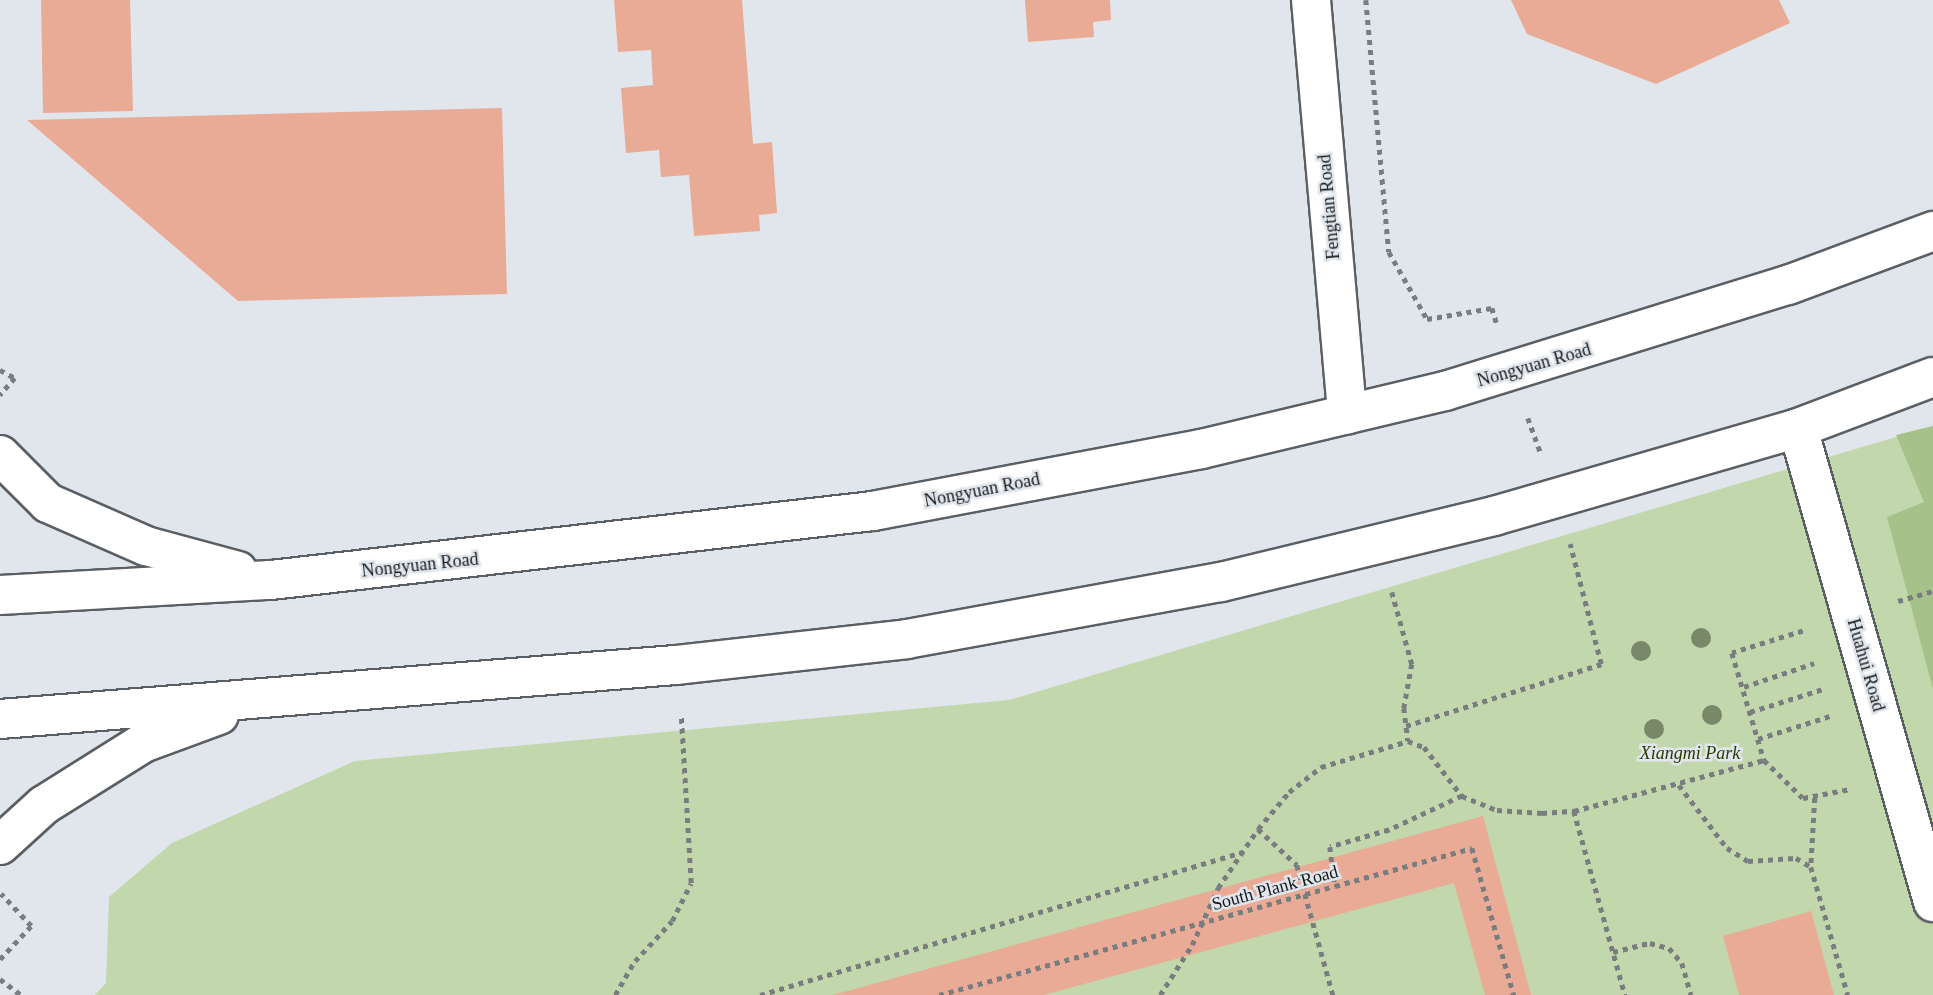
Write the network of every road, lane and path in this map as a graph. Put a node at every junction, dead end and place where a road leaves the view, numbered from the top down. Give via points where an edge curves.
1 (1311, 0) edge
2 (1933, 231) edge
3 (0, 370) edge
4 (1933, 377) edge
5 (0, 395) edge
6 (1347, 414) junction
7 (1798, 428) junction
8 (0, 455) edge
9 (1379, 544) junction
10 (271, 580) junction
11 (0, 595) edge
12 (1864, 659) junction
13 (677, 665) junction
14 (1744, 687) junction
15 (257, 700) junction
16 (1750, 712) junction
17 (0, 719) edge
18 (1758, 739) junction
19 (1408, 741) junction
20 (1764, 760) junction
21 (1679, 785) junction
22 (1462, 796) junction
23 (1574, 811) junction
24 (1258, 829) junction
25 (0, 845) edge
26 (1243, 852) junction
27 (1811, 867) junction
28 (1335, 886) junction
29 (0, 894) edge
30 (1933, 902) edge
31 (1614, 952) junction
32 (0, 959) edge
33 (0, 979) edge
34 (21, 995) edge
35 (615, 995) edge
36 (760, 995) edge
37 (939, 995) edge
38 (1160, 995) edge
39 (1333, 995) edge
40 (1514, 995) edge
41 (1625, 995) edge
42 (1691, 995) edge
43 (1848, 995) edge

1 - 6 main road, Fengtian Road
2 - 6 main road, Nongyuan Road via 1576,354
3 - 5 path via 15,378
4 - 7 main road
6 - 10 main road, Nongyuan Road via 1201,449 873,511
7 - 9 main road
7 - 12 main road, Huahui Road
8 - 10 main road via 48,503 146,546
9 - 13 main road via 1221,582 907,639
9 - 19 path via 1412,664 1404,708
10 - 11 main road, Nongyuan Road
12 - 14 path
12 - 14 path via 1732,653
12 - 16 path
12 - 18 path
12 - 30 main road, Huahui Road
13 - 15 main road
13 - 35 path via 691,883 673,922 635,961
14 - 16 path
15 - 17 main road
15 - 25 main road via 143,743 44,805
16 - 18 path
18 - 20 path
19 - 22 path via 1424,747
19 - 24 path via 1321,767 1289,792
20 - 21 path
20 - 27 path via 1796,793 1815,798
21 - 23 path
21 - 27 path via 1727,848 1748,861 1796,858
22 - 23 path via 1497,810
22 - 28 path via 1389,830 1330,847
23 - 31 path
24 - 26 path
24 - 39 path via 1297,865
26 - 36 path
26 - 38 path
27 - 43 path
28 - 37 path, South Plank Road, bridge
28 - 40 path, South Plank Road via 1472,848
29 - 32 path via 31,926
31 - 41 path
31 - 42 path via 1650,943 1669,948 1682,963
33 - 34 path

